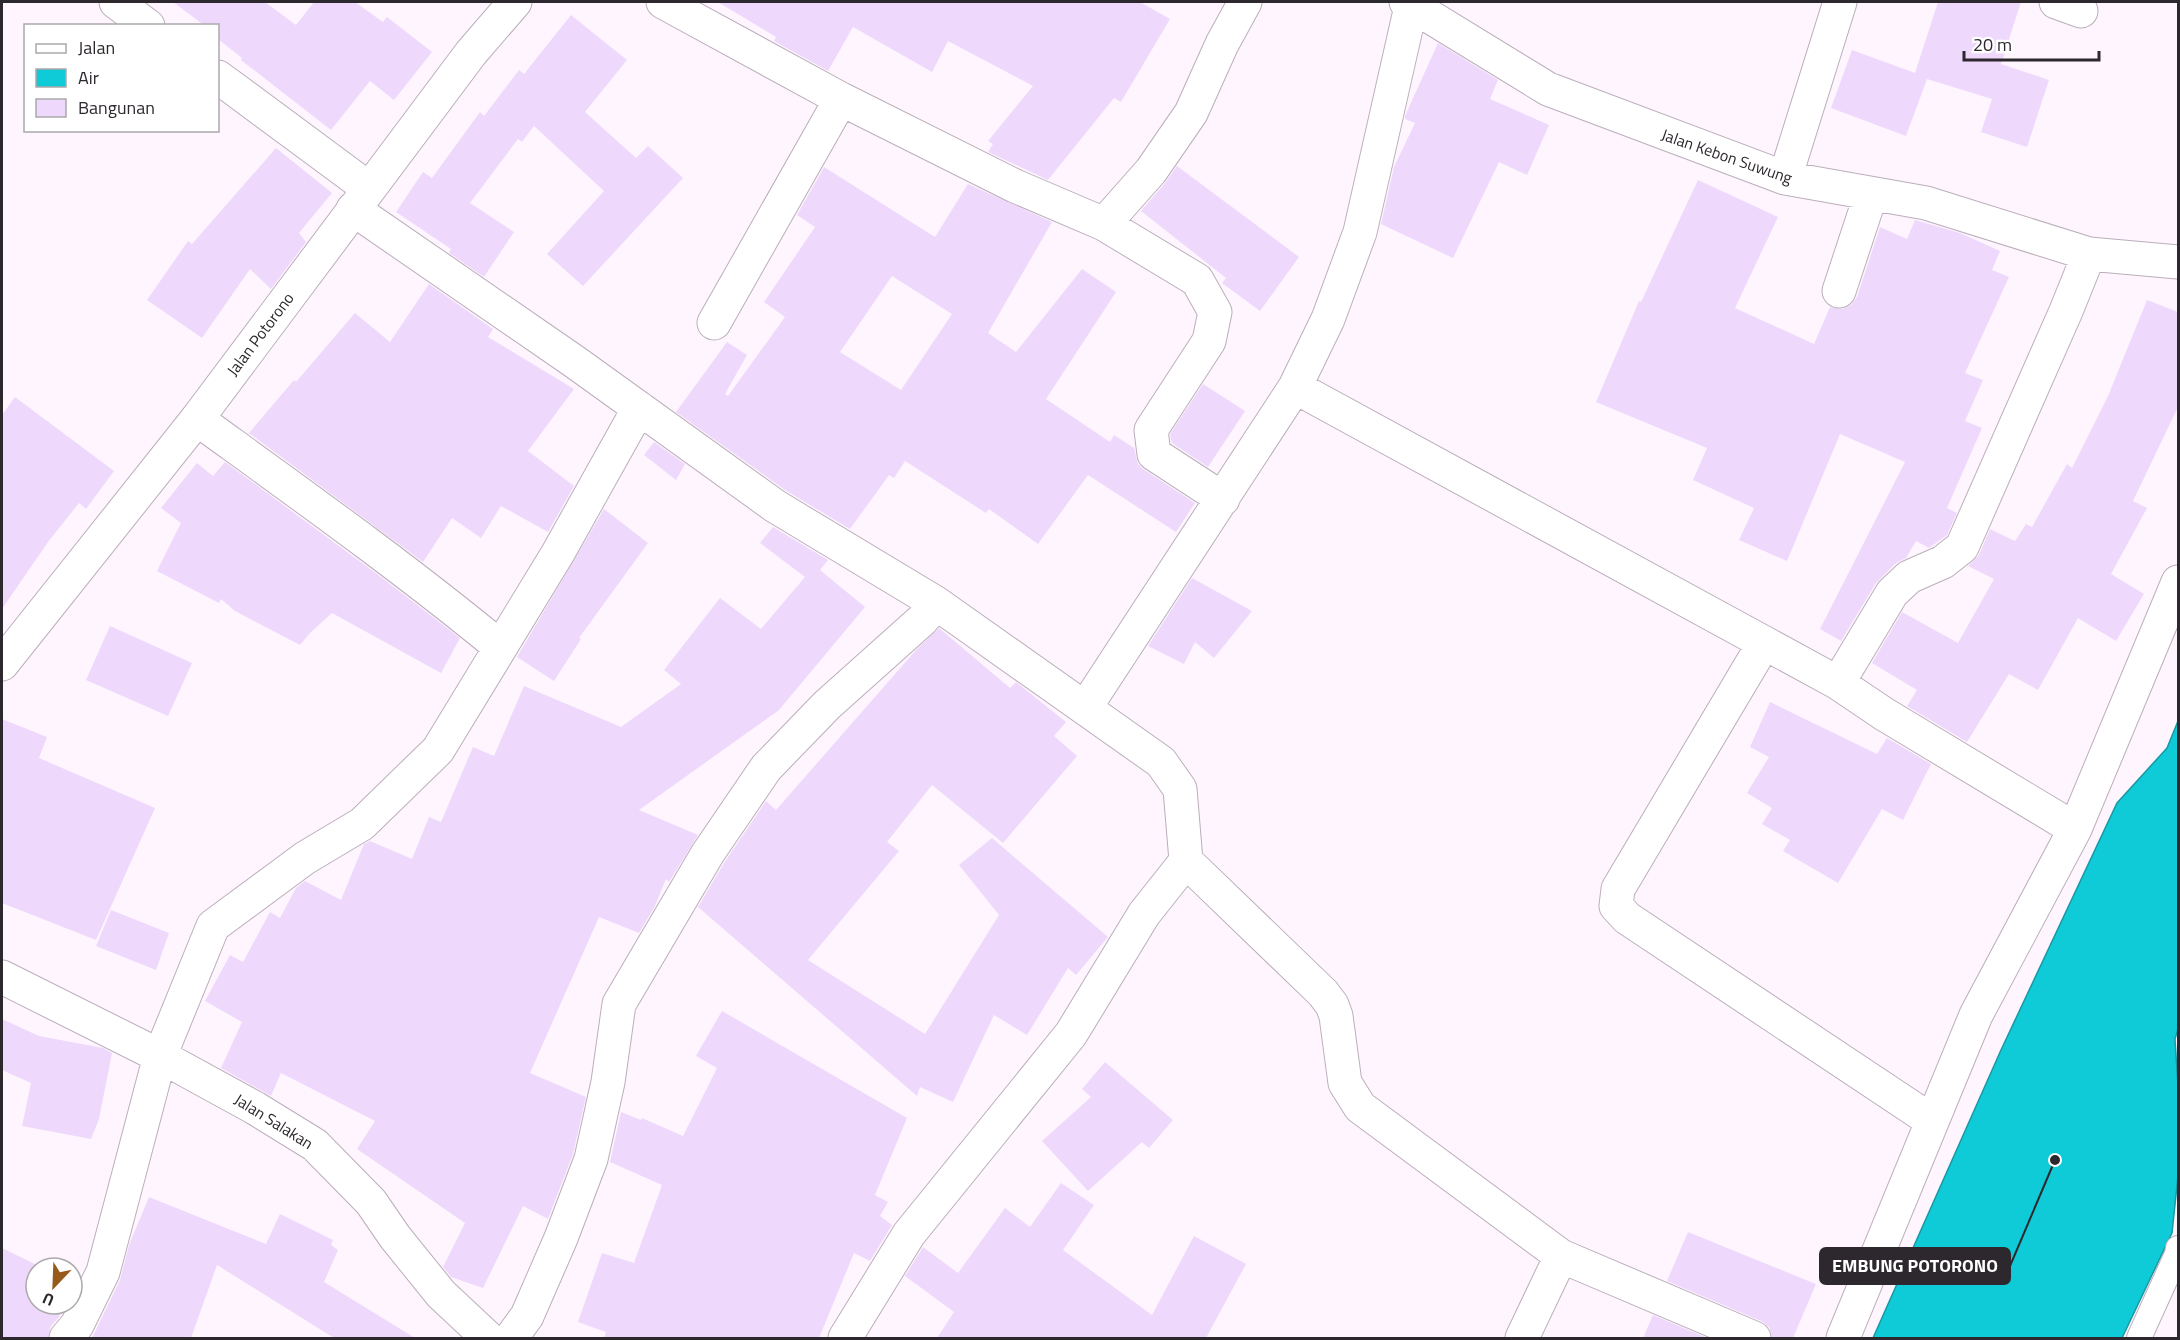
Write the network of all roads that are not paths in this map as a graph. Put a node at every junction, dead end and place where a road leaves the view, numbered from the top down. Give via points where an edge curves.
1 (116, 2) edge
2 (515, 2) edge
3 (663, 2) edge
4 (1245, 2) edge
5 (1839, 2) edge
6 (1410, 3) edge
7 (145, 24) edge
8 (219, 77) edge
9 (841, 99) junction
10 (1785, 178) junction
11 (1870, 194) junction
12 (361, 198) junction
13 (1104, 224) junction
14 (2089, 254) junction
15 (2178, 262) edge
16 (1839, 291) dead end
17 (714, 323) dead end
18 (1294, 387) junction
19 (639, 408) junction
20 (197, 419) junction
21 (1222, 499) junction
22 (2178, 582) edge
23 (936, 603) junction
24 (1764, 643) junction
25 (500, 647) junction
26 (2, 664) edge
27 (1838, 683) junction
28 (1085, 708) junction
29 (2075, 830) junction
30 (1186, 861) junction
31 (2, 977) edge
32 (160, 1056) junction
33 (1932, 1121) junction
34 (2178, 1248) edge
35 (1561, 1256) junction
36 (856, 1334) edge
37 (66, 1338) edge
38 (488, 1338) edge
39 (511, 1338) edge
40 (1522, 1338) edge
41 (1754, 1338) edge
42 (1843, 1338) edge
43 (2139, 1338) edge

1 - 7 street
2 - 12 street, Jalan Potorono via 471,53
3 - 9 street
4 - 13 street via 1191,113 1151,171
5 - 10 street
6 - 10 street, Jalan Kebon Suwung via 1548,89
6 - 18 street via 1360,232 1328,319
8 - 12 street
9 - 13 street via 1015,186
9 - 17 street
10 - 11 street, Jalan Kebon Suwung
11 - 14 street, Jalan Kebon Suwung via 1926,202
11 - 16 street
12 - 19 street
12 - 20 street, Jalan Potorono
13 - 21 street via 1197,280 1215,312 1209,341 1151,430 1154,454
14 - 15 street, Jalan Kebon Suwung
14 - 27 street via 1962,547 1942,562 1909,577 1892,593
18 - 21 street
18 - 24 street
19 - 23 street via 775,506
19 - 25 street
20 - 25 street
20 - 26 street, Jalan Potorono
21 - 28 street
22 - 29 street
23 - 28 street
23 - 39 street via 766,768 708,852 619,1004 608,1082 591,1159 527,1316
24 - 27 street
24 - 33 street via 1618,889 1616,906 1627,918
25 - 32 street via 438,750 362,824 305,858 213,926
27 - 29 street
28 - 30 street via 1161,762 1179,789
29 - 33 street via 1976,1014
30 - 35 street via 1332,1005 1345,1083 1360,1107
30 - 36 street via 1144,914 1071,1034 909,1234
31 - 32 street, Jalan Salakan
32 - 37 street via 103,1272 77,1325
32 - 38 street, Jalan Salakan via 315,1145 371,1202 441,1294
33 - 42 street
34 - 43 lane
35 - 40 street
35 - 41 street

